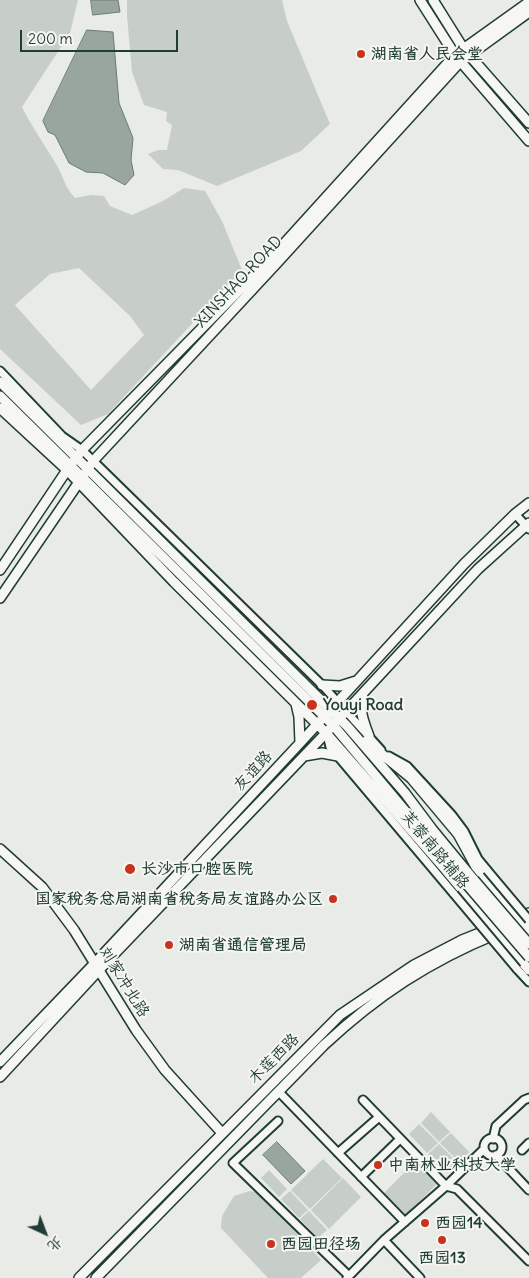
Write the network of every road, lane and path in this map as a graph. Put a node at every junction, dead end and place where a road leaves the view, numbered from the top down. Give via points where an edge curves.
1 (420, 0) edge
2 (433, 0) edge
3 (529, 2) edge
4 (529, 12) edge
5 (466, 51) junction
6 (458, 58) junction
7 (529, 123) edge
8 (529, 141) edge
9 (0, 371) edge
10 (0, 382) edge
11 (0, 396) edge
12 (0, 408) edge
13 (82, 450) junction
14 (72, 465) junction
15 (85, 472) junction
16 (529, 503) edge
17 (515, 514) junction
18 (528, 526) edge
19 (0, 570) edge
20 (0, 598) edge
21 (356, 681) junction
22 (322, 685) junction
23 (363, 692) junction
24 (337, 701) junction
25 (295, 702) junction
26 (346, 710) junction
27 (327, 713) junction
28 (336, 721) junction
29 (317, 724) junction
30 (347, 726) junction
31 (326, 733) junction
32 (369, 736) junction
33 (300, 743) junction
34 (384, 753) junction
35 (304, 756) junction
36 (338, 756) junction
37 (346, 766) junction
38 (358, 769) junction
39 (402, 770) junction
40 (373, 773) junction
41 (0, 849) edge
42 (0, 856) edge
43 (529, 913) edge
44 (526, 922) edge
45 (496, 930) junction
46 (529, 944) edge
47 (529, 957) edge
48 (96, 968) junction
49 (529, 970) edge
50 (529, 982) edge
51 (0, 1062) edge
52 (0, 1077) edge
53 (278, 1092) junction
54 (529, 1098) edge
55 (363, 1100) dead end
56 (379, 1116) junction
57 (278, 1121) dead end
58 (222, 1134) junction
59 (400, 1139) junction
60 (493, 1139) junction
61 (529, 1143) edge
62 (484, 1149) junction
63 (522, 1150) dead end
64 (338, 1153) junction
65 (496, 1156) junction
66 (361, 1177) junction
67 (446, 1186) junction
68 (529, 1190) edge
69 (405, 1222) junction
70 (384, 1240) junction
71 (529, 1261) edge
72 (348, 1277) edge
73 (80, 1278) edge
74 (96, 1278) edge
75 (420, 1278) edge

1 - 6 main road
2 - 5 main road
3 - 5 main road, XINSHAO ROAD
4 - 5 main road, XINSHAO ROAD
5 - 6 main road, XINSHAO ROAD
5 - 7 main road
6 - 8 main road
6 - 13 main road, XINSHAO ROAD via 271,258
6 - 15 main road, XINSHAO ROAD via 277,263
9 - 13 street via 62,436
10 - 14 main road
11 - 14 main road
12 - 14 main road
13 - 14 main road, XINSHAO ROAD
13 - 15 street
14 - 15 main road
14 - 19 main road, XINSHAO ROAD
15 - 20 main road, XINSHAO ROAD
15 - 22 street
15 - 25 main road via 174,582
15 - 27 main road
16 - 17 main road, 友谊路
17 - 18 street
17 - 21 main road, 友谊路
18 - 23 main road, 友谊路 via 478,569
21 - 22 main road via 340,686
21 - 24 main road, 友谊路
22 - 24 street
23 - 26 main road, 友谊路
23 - 32 main road via 360,706
24 - 26 street
24 - 27 main road, 友谊路
25 - 29 main road
25 - 33 main road
26 - 28 main road, 友谊路
26 - 32 street
27 - 28 main road
27 - 29 main road, 友谊路
28 - 30 main road
28 - 31 main road, 友谊路
28 - 40 main road
29 - 31 main road
29 - 33 main road, 友谊路
30 - 39 main road
30 - 46 main road, bridge
31 - 35 main road, 友谊路
31 - 36 street, 芙蓉南路辅路 via 330,747
31 - 38 main road
32 - 34 street
33 - 48 main road, 友谊路
34 - 39 main road
34 - 44 street, bridge via 406,766 452,815 478,859
35 - 36 main road via 322,753
35 - 48 main road, 友谊路
36 - 37 street, 芙蓉南路辅路
37 - 38 main road
37 - 50 street, 芙蓉南路辅路, bridge
38 - 40 main road
38 - 45 main road
39 - 44 main road via 458,834 476,867
40 - 47 main road, bridge
41 - 48 main road, 刘家冲北路 via 42,887 74,930
42 - 48 main road, 刘家冲北路 via 38,890
43 - 44 main road, 木莲西路
44 - 45 main road, 木莲西路
45 - 49 main road
45 - 53 main road, 木莲西路 via 419,971 381,997 350,1021
45 - 58 main road, 木莲西路 via 462,940 414,964 340,1015
48 - 51 main road, 友谊路
48 - 52 main road, 友谊路
48 - 58 main road, 刘家冲北路 via 165,1070
53 - 64 street
53 - 74 main road, 木莲西路
54 - 60 street via 496,1126
55 - 56 street
56 - 59 street
56 - 64 street
57 - 72 street via 233,1163
58 - 73 main road, 木莲西路
59 - 66 street
59 - 67 street
60 - 62 street via 486,1143
60 - 65 street via 501,1146
61 - 63 street
62 - 65 street via 487,1154
62 - 67 street
64 - 66 street
65 - 68 street
66 - 69 street
67 - 69 street
67 - 71 street via 457,1189
69 - 70 street
70 - 72 street
70 - 75 street

